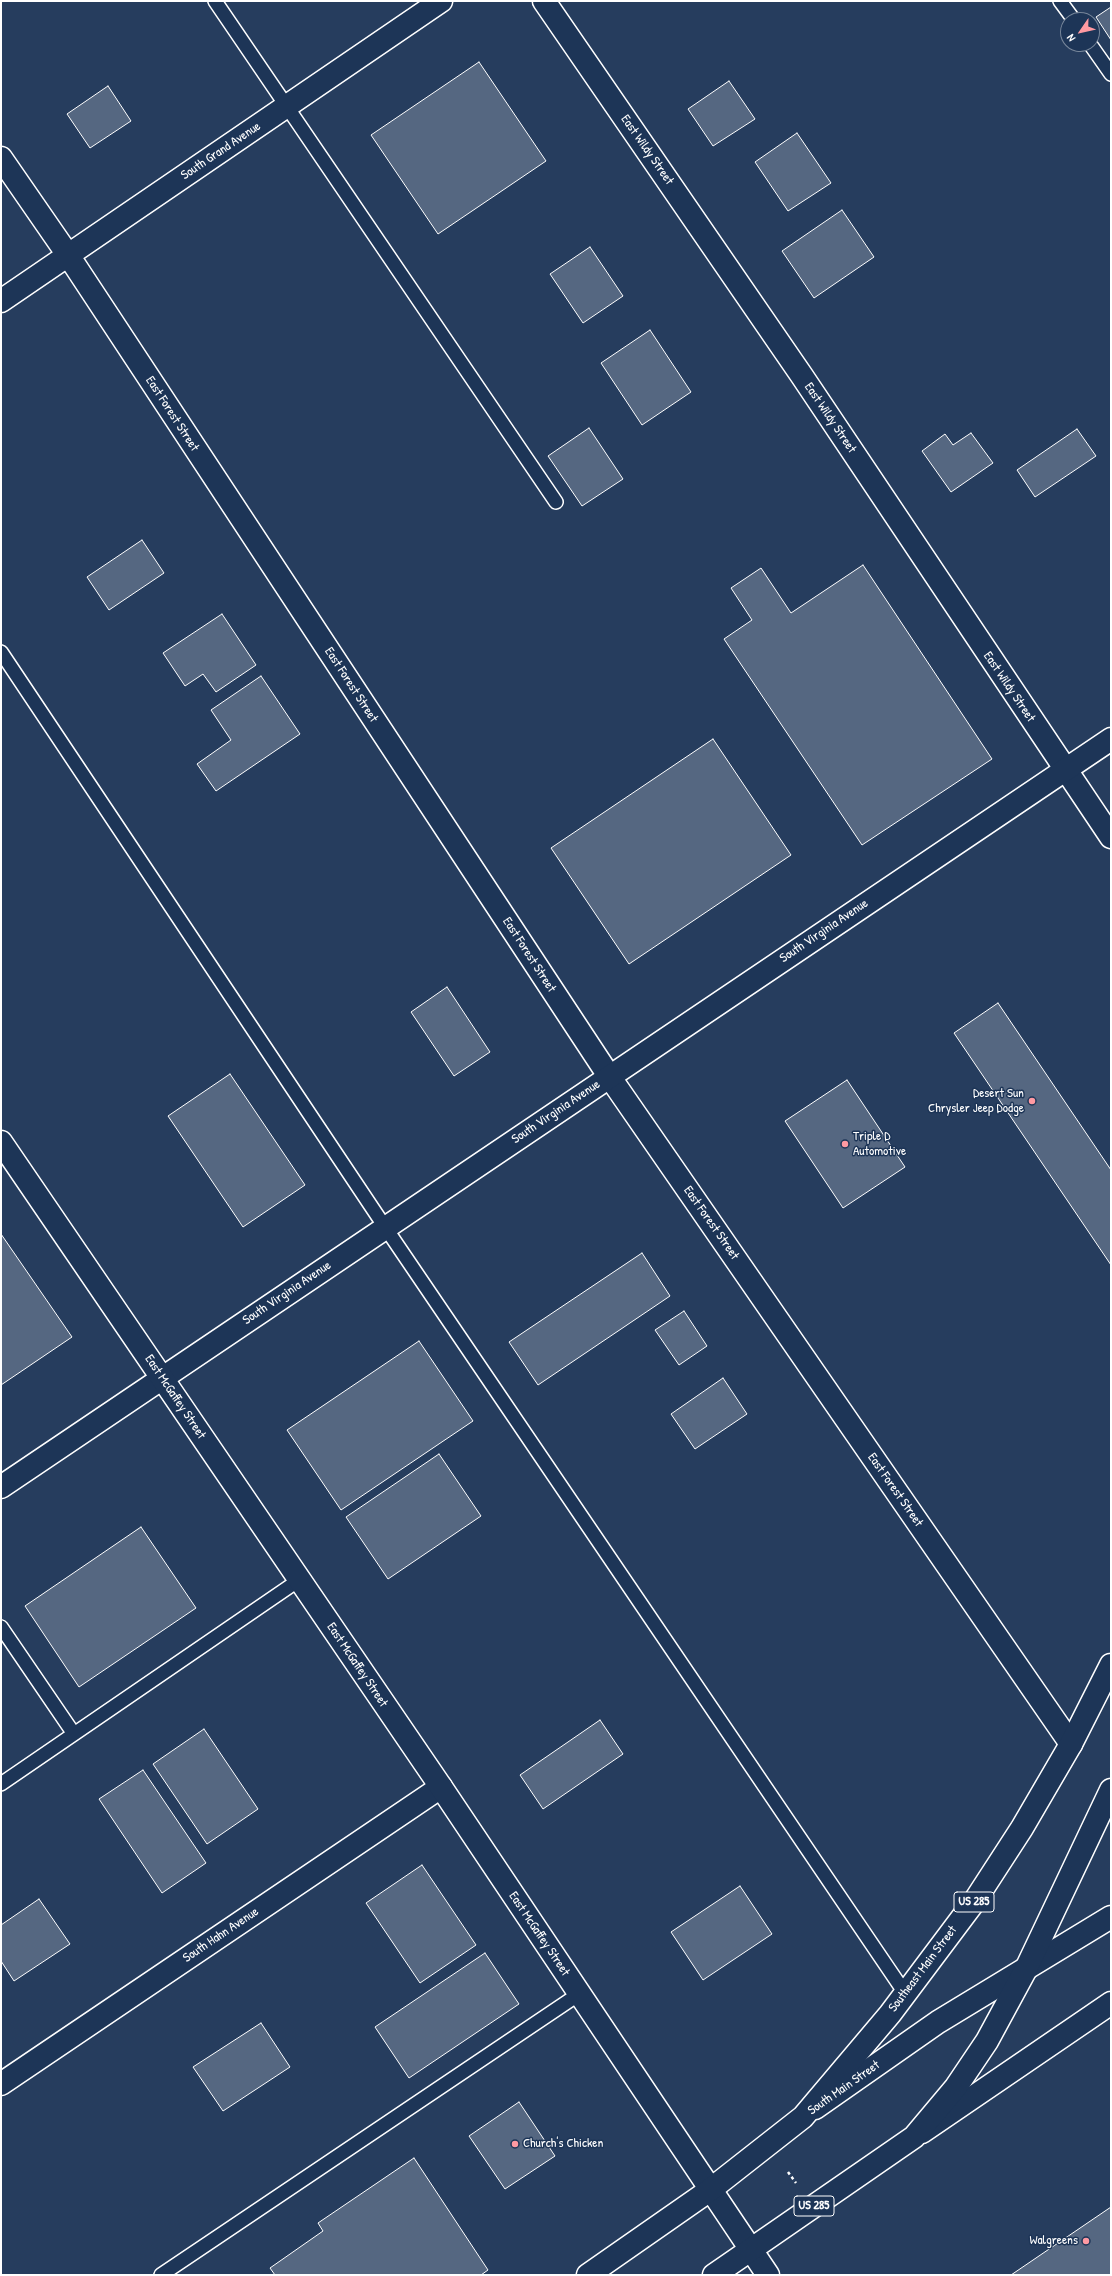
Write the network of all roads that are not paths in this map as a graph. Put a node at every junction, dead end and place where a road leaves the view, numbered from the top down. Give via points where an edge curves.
1 (215, 1) edge
2 (441, 1) edge
3 (544, 1) edge
4 (1060, 1) edge
5 (1068, 12) edge
6 (1096, 52) edge
7 (1111, 74) edge
8 (287, 106) junction
9 (1, 158) edge
10 (68, 255) junction
11 (1, 301) edge
12 (556, 502) dead end
13 (1, 652) edge
14 (1111, 738) edge
15 (1065, 770) junction
16 (1111, 838) edge
17 (609, 1076) junction
18 (1, 1142) edge
19 (385, 1227) junction
20 (161, 1378) junction
21 (1, 1487) edge
22 (299, 1580) junction
23 (1, 1627) edge
24 (1111, 1665) edge
25 (74, 1734) junction
26 (1071, 1744) junction
27 (1, 1784) edge
28 (441, 1787) junction
29 (1111, 1790) edge
30 (1111, 1917) edge
31 (1026, 1969) junction
32 (905, 1993) junction
33 (579, 1994) junction
34 (1111, 2003) edge
35 (1, 2084) edge
36 (804, 2116) junction
37 (914, 2137) junction
38 (710, 2190) junction
39 (751, 2250) junction
40 (161, 2275) edge
41 (588, 2275) edge
42 (714, 2275) edge
43 (768, 2275) edge

1 - 8 lane
2 - 8 street, South Grand Avenue
3 - 15 street, East Wildy Street via 802,376
4 - 5 lane
6 - 7 lane
8 - 10 street, South Grand Avenue
8 - 12 lane
9 - 10 street, East Forest Street
10 - 11 street, South Grand Avenue
10 - 17 street, East Forest Street
13 - 19 lane
14 - 15 street, South Virginia Avenue
15 - 16 street, East Wildy Street
15 - 17 street, South Virginia Avenue
17 - 19 street, South Virginia Avenue
17 - 26 street, East Forest Street
18 - 20 street, East McGaffey Street
19 - 20 street, South Virginia Avenue
19 - 32 lane
20 - 21 street, South Virginia Avenue
20 - 22 street, East McGaffey Street
22 - 25 lane
22 - 28 street, East McGaffey Street
23 - 25 lane
24 - 26 street, Southeast Main Street / US 285
25 - 27 lane
26 - 32 street, Southeast Main Street / US 285 via 1022,1828 974,1902
28 - 33 street, East McGaffey Street
28 - 35 street, South Hahn Avenue
29 - 31 street, US 285
30 - 31 street, South Main Street
31 - 36 street, South Main Street via 938,2022
31 - 37 street, US 285 via 987,2040 956,2087
32 - 36 street, Southeast Main Street / US 285
33 - 38 street, East McGaffey Street
33 - 40 lane
34 - 37 street
36 - 38 street, South Main Street / US 285
37 - 39 street, US 285
38 - 39 street, East McGaffey Street
38 - 41 street, South Main Street / US 285
39 - 42 street, US 285
39 - 43 street, East McGaffey Street

